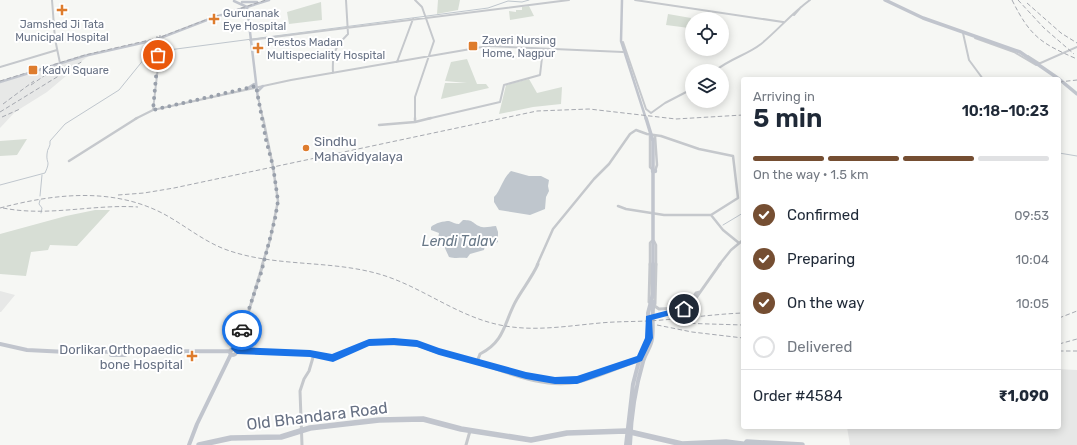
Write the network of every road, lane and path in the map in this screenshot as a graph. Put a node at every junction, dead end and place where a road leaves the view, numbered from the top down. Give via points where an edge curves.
1 (52, 0) edge
2 (264, 0) edge
3 (268, 0) edge
4 (346, 0) edge
5 (416, 0) edge
6 (569, 0) edge
7 (623, 0) edge
8 (635, 0) edge
9 (811, 0) edge
10 (884, 0) edge
11 (233, 1) edge
12 (238, 2) junction
13 (257, 2) junction
14 (245, 8) junction
15 (425, 18) junction
16 (412, 19) junction
17 (784, 22) junction
18 (348, 28) junction
19 (964, 33) junction
20 (159, 39) junction
21 (250, 39) junction
22 (623, 43) junction
23 (1077, 47) edge
24 (543, 49) junction
25 (57, 50) junction
26 (623, 52) dead end
27 (430, 56) junction
28 (60, 62) junction
29 (396, 62) junction
30 (1040, 63) junction
31 (724, 64) edge
32 (0, 67) edge
33 (333, 73) junction
34 (981, 77) edge
35 (1054, 77) edge
36 (0, 80) edge
37 (1061, 82) edge
38 (262, 86) junction
39 (247, 89) joint
40 (256, 90) junction
41 (685, 93) edge
42 (1077, 95) edge
43 (153, 110) junction
44 (415, 122) junction
45 (379, 125) dead end
46 (650, 135) junction
47 (655, 136) junction
48 (69, 161) dead end
49 (654, 170) junction
50 (618, 206) dead end
51 (654, 213) junction
52 (711, 215) junction
53 (653, 242) junction
54 (739, 243) joint
55 (699, 293) junction
56 (655, 305) junction
57 (650, 317) junction
58 (241, 330) joint
59 (0, 345) edge
60 (233, 352) junction
61 (314, 354) junction
62 (643, 357) junction
63 (477, 362) junction
64 (301, 431) junction
65 (470, 431) junction
66 (628, 432) junction
67 (748, 444) edge
68 (190, 445) edge
69 (200, 445) edge
70 (302, 445) edge
71 (466, 445) edge
72 (626, 445) edge
73 (630, 445) edge
74 (802, 445) edge

1 - 25 street
2 - 13 main road
2 - 36 main road via 153,39 90,53
3 - 14 main road
3 - 36 main road via 155,39
4 - 18 street
5 - 15 street via 423,7
6 - 15 street
7 - 22 main road
8 - 17 street
9 - 17 street
10 - 19 highway via 924,19
11 - 12 main road
11 - 14 main road
12 - 13 main road
12 - 14 main road
13 - 14 main road
14 - 20 main road
14 - 20 main road
14 - 21 main road
15 - 16 street
15 - 27 street via 434,41
16 - 18 street
16 - 29 street
17 - 31 street via 757,47
18 - 21 street
18 - 33 street via 348,34 337,44 332,54
19 - 30 street via 1016,49
19 - 30 street via 1014,52 1036,65
19 - 34 street via 970,62
19 - 35 highway via 1019,53
20 - 28 main road
20 - 28 main road via 98,50
20 - 43 street
21 - 40 main road
22 - 41 street via 646,109 651,113
22 - 49 main road via 654,137
23 - 30 street
24 - 26 street
24 - 27 street via 488,46
24 - 44 street via 540,76 504,85 500,102
25 - 28 street
25 - 32 street
27 - 29 street
27 - 44 street via 415,97
28 - 36 main road
29 - 33 street
33 - 38 street
37 - 42 highway
38 - 40 main road
38 - 40 main road
39 - 40 main road
39 - 43 street
40 - 58 street via 278,201 261,273
43 - 48 street
44 - 45 street
46 - 47 street
46 - 49 street via 650,167
46 - 63 street via 636,130 630,134 609,164 553,229 541,259 516,300 500,338 480,354
47 - 49 street via 657,165
47 - 52 street via 733,156 738,198
49 - 51 main road
50 - 51 street
51 - 52 street
51 - 53 main road
52 - 54 street via 721,228
53 - 56 street via 656,246
53 - 56 street via 650,243 649,302
53 - 57 main road via 653,294
54 - 55 street
55 - 56 street via 696,293 689,304 680,308 659,309
55 - 57 street via 688,308
57 - 62 main road via 649,338
58 - 60 main road
59 - 60 main road via 28,352 58,354
60 - 61 street
60 - 68 main road
61 - 63 street via 332,359 369,344 394,342 417,344
61 - 64 street via 300,390
62 - 63 street via 577,382 555,382 526,377
62 - 66 main road
64 - 65 highway, Old Bhandara Road via 379,420 424,419
64 - 69 highway, Old Bhandara Road via 281,437 231,438
64 - 70 street
65 - 66 highway, Old Bhandara Road via 531,440 567,433
65 - 71 street
66 - 67 highway, Old Bhandara Road via 682,444
66 - 72 main road
66 - 73 main road
67 - 74 highway, Old Bhandara Road

